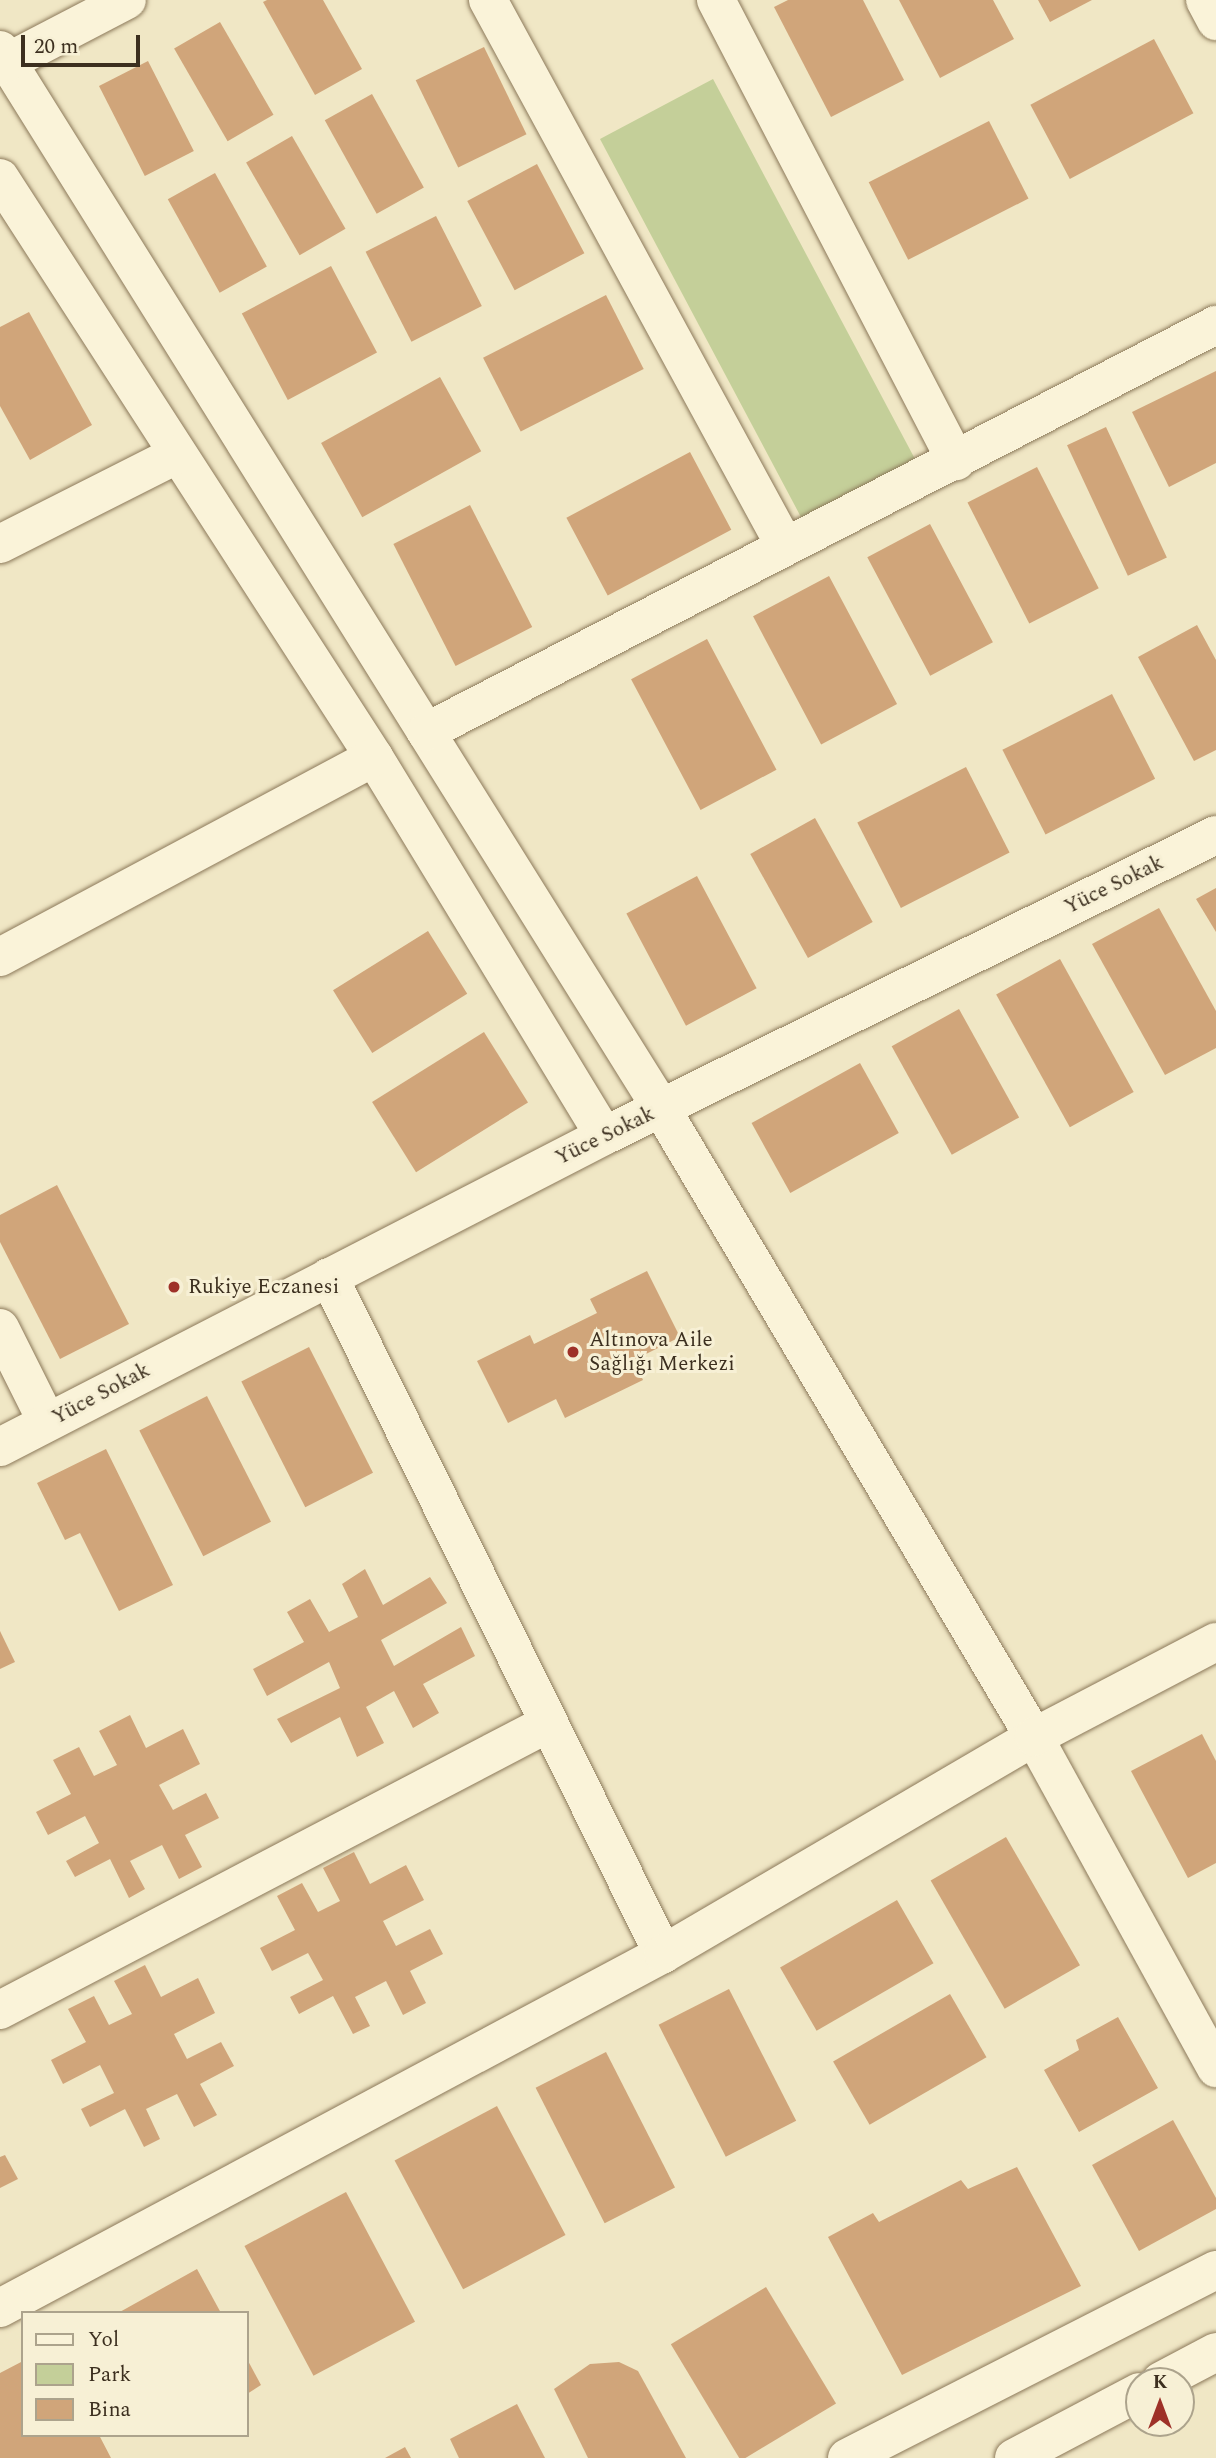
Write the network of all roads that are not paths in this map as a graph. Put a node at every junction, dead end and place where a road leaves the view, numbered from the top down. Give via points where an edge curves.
1 (127, 0) edge
2 (488, 0) edge
3 (716, 0) edge
4 (1205, 0) edge
5 (1216, 21) edge
6 (3, 59) edge
7 (0, 178) edge
8 (1216, 326) edge
9 (178, 454) junction
10 (956, 461) junction
11 (0, 544) edge
12 (785, 546) junction
13 (426, 732) junction
14 (374, 757) junction
15 (1216, 835) edge
16 (0, 957) edge
17 (661, 1108) junction
18 (604, 1136) junction
19 (329, 1277) junction
20 (0, 1328) edge
21 (47, 1422) junction
22 (0, 1447) edge
23 (1216, 1642) edge
24 (549, 1723) junction
25 (1034, 1737) junction
26 (663, 1954) junction
27 (0, 2010) edge
28 (1216, 2068) edge
29 (1216, 2270) edge
30 (0, 2308) edge
31 (1216, 2352) edge
32 (1188, 2367) edge
33 (1125, 2399) edge
34 (847, 2458) edge
35 (1014, 2458) edge

1 - 6 street
2 - 12 street
3 - 10 street
4 - 5 street
6 - 13 street
7 - 9 street
8 - 10 street
9 - 11 street
9 - 14 street
10 - 12 street
12 - 13 street
13 - 17 street
14 - 16 street
14 - 18 street
15 - 17 street, Yüce Sokak
17 - 18 street, Yüce Sokak
17 - 25 street
18 - 19 street, Yüce Sokak
19 - 21 street, Yüce Sokak
19 - 24 street
20 - 21 street
21 - 22 street, Yüce Sokak
23 - 25 street
24 - 26 street
24 - 27 street
25 - 26 street
25 - 28 street
26 - 30 street
29 - 34 street
31 - 32 street
33 - 35 street

